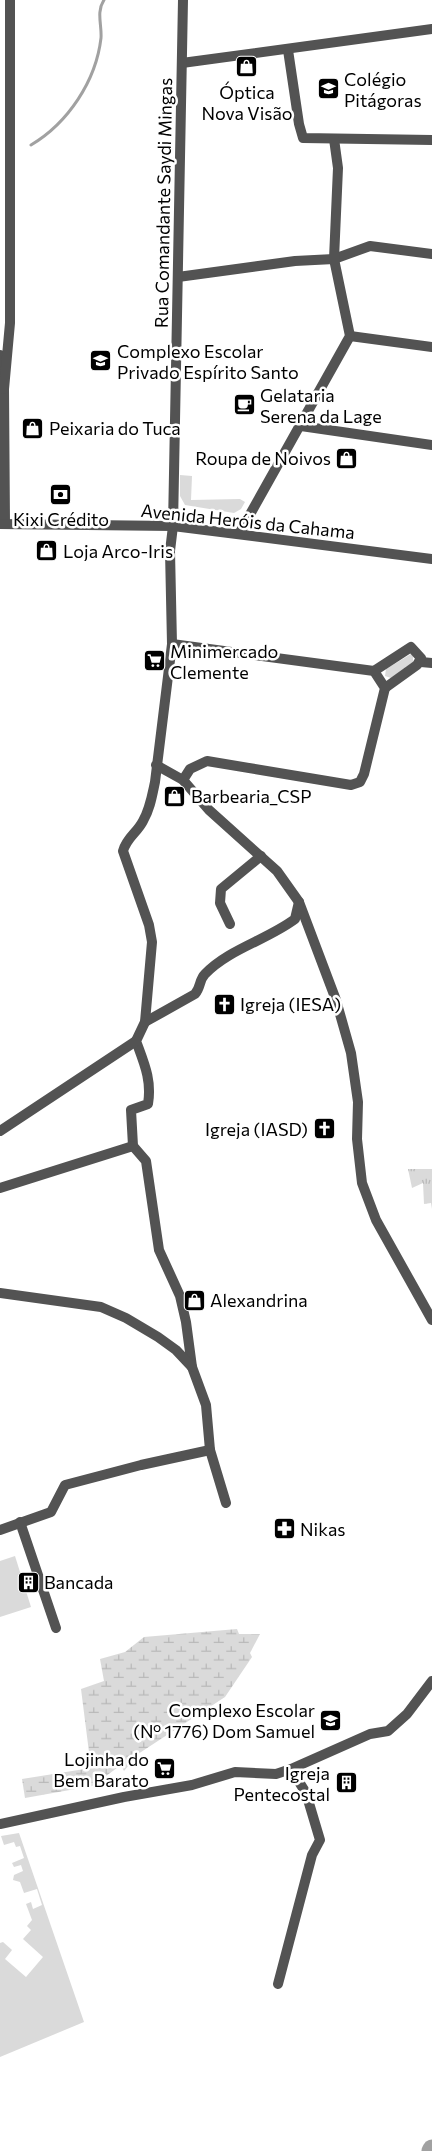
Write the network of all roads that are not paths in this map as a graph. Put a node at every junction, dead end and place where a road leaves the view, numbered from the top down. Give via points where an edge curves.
1 (10, 0) edge
2 (183, 0) edge
3 (432, 29) edge
4 (288, 50) junction
5 (182, 63) junction
6 (334, 139) junction
7 (432, 140) edge
8 (432, 254) edge
9 (334, 259) junction
10 (178, 276) junction
11 (350, 336) junction
12 (432, 347) edge
13 (0, 355) edge
14 (4, 388) junction
15 (301, 426) junction
16 (432, 445) edge
17 (2, 524) edge
18 (172, 526) junction
19 (239, 534) junction
20 (432, 559) edge
21 (172, 644) junction
22 (420, 662) junction
23 (432, 663) edge
24 (374, 671) junction
25 (385, 688) junction
26 (156, 764) junction
27 (183, 780) junction
28 (261, 856) junction
29 (299, 902) junction
30 (230, 924) dead end
31 (145, 1022) junction
32 (136, 1041) junction
33 (0, 1131) edge
34 (133, 1146) junction
35 (0, 1188) edge
36 (0, 1293) edge
37 (432, 1320) edge
38 (192, 1367) junction
39 (210, 1450) junction
40 (226, 1502) dead end
41 (20, 1522) junction
42 (0, 1530) edge
43 (56, 1628) dead end
44 (432, 1681) edge
45 (291, 1769) junction
46 (0, 1824) edge
47 (278, 1984) dead end

1 - 14 street via 10,323
2 - 5 street, Rua Comandante Saydi Mingas
3 - 4 street
4 - 5 street
4 - 6 street via 301,134 306,139
5 - 10 street, Rua Comandante Saydi Mingas
6 - 7 street
6 - 9 street via 338,168
8 - 9 street via 370,246
9 - 10 street via 295,260
9 - 11 street
10 - 18 street, Rua Comandante Saydi Mingas
11 - 12 street
11 - 15 street
13 - 14 street
14 - 17 street
15 - 16 street
15 - 19 street
17 - 18 street, Avenida Heróis da Cahama
18 - 19 street, Avenida Heróis da Cahama
18 - 21 street, Rua Comandante Saydi Mingas
19 - 20 street, Avenida Heróis da Cahama
21 - 24 street
21 - 26 street, Rua Comandante Saydi Mingas
22 - 23 street
22 - 24 street via 421,658 410,646
22 - 25 street
24 - 25 street
25 - 27 street via 360,782 351,785 207,761 190,769
26 - 27 street
26 - 31 street, Rua Comandante Saydi Mingas via 151,804 142,823 126,841 123,851 152,942
27 - 28 street via 209,810
28 - 29 street via 289,885
28 - 30 street via 221,889 220,903
29 - 31 street via 295,919 221,960 204,975 195,994
29 - 37 street via 336,1000 351,1053 358,1102 357,1139 362,1183 376,1220
31 - 32 street
32 - 33 street
32 - 34 street via 148,1073 150,1089 148,1104 131,1110
34 - 35 street
34 - 38 street via 146,1161 158,1250 180,1296
36 - 38 street via 101,1307 114,1312 158,1337
38 - 39 street via 206,1405
39 - 40 street
39 - 41 street via 141,1464 65,1485 51,1512
41 - 42 street
41 - 43 street
44 - 45 street via 407,1714 388,1731 370,1734
45 - 46 street via 276,1774 235,1772 192,1785
45 - 47 street via 306,1793 320,1840 312,1855

